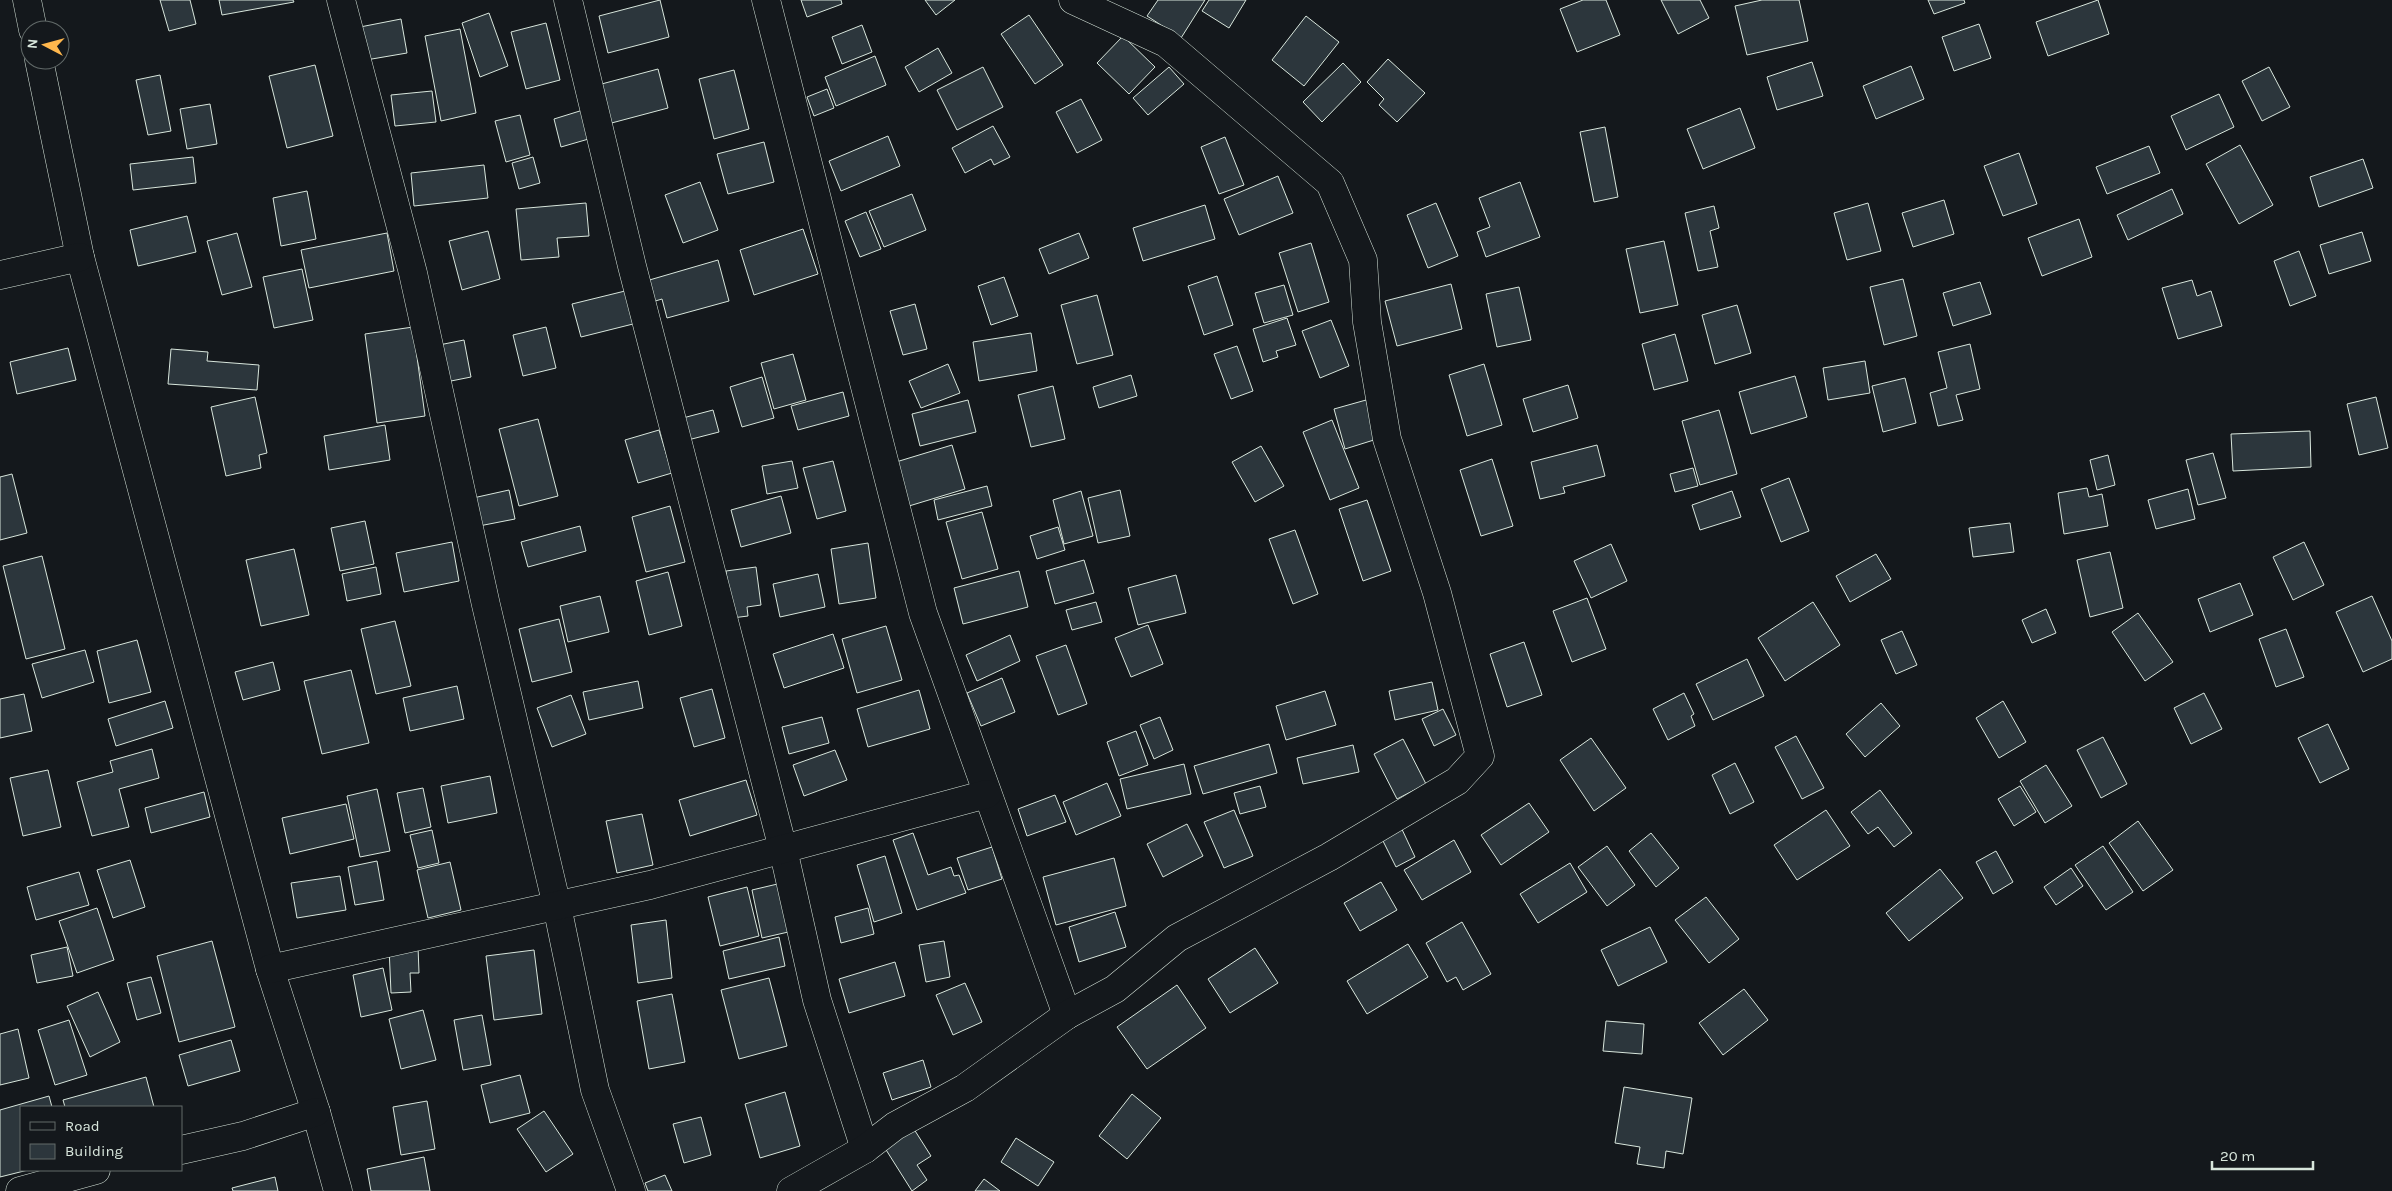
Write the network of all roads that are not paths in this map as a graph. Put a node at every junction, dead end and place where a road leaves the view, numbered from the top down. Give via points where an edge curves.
1 (27, 0) edge
2 (340, 0) edge
3 (568, 0) edge
4 (766, 0) edge
5 (1072, 0) edge
6 (31, 20) edge
7 (41, 70) edge
8 (80, 257) junction
9 (0, 275) edge
10 (987, 794) junction
11 (783, 849) junction
12 (557, 906) junction
13 (270, 969) junction
14 (1067, 1015) junction
15 (316, 1112) junction
16 (865, 1149) junction
17 (182, 1150) edge
18 (87, 1178) edge
19 (20, 1191) edge
20 (338, 1191) edge
21 (631, 1191) edge
22 (791, 1191) edge

1 - 6 street
2 - 12 street via 413,273
3 - 11 street via 632,266
4 - 10 street via 923,613
5 - 14 street via 1166,43 1330,183 1362,260 1367,322 1386,439 1437,593 1480,756 1457,781 1328,857 1177,938 1115,989
7 - 8 street
8 - 9 street
8 - 13 street
10 - 11 street
10 - 14 street
11 - 12 street
11 - 16 street via 817,1000
12 - 13 street
12 - 21 street via 595,1090
13 - 15 street
14 - 16 street via 965,1088 896,1126
15 - 17 street via 242,1136
15 - 20 street
16 - 22 street
18 - 19 street

